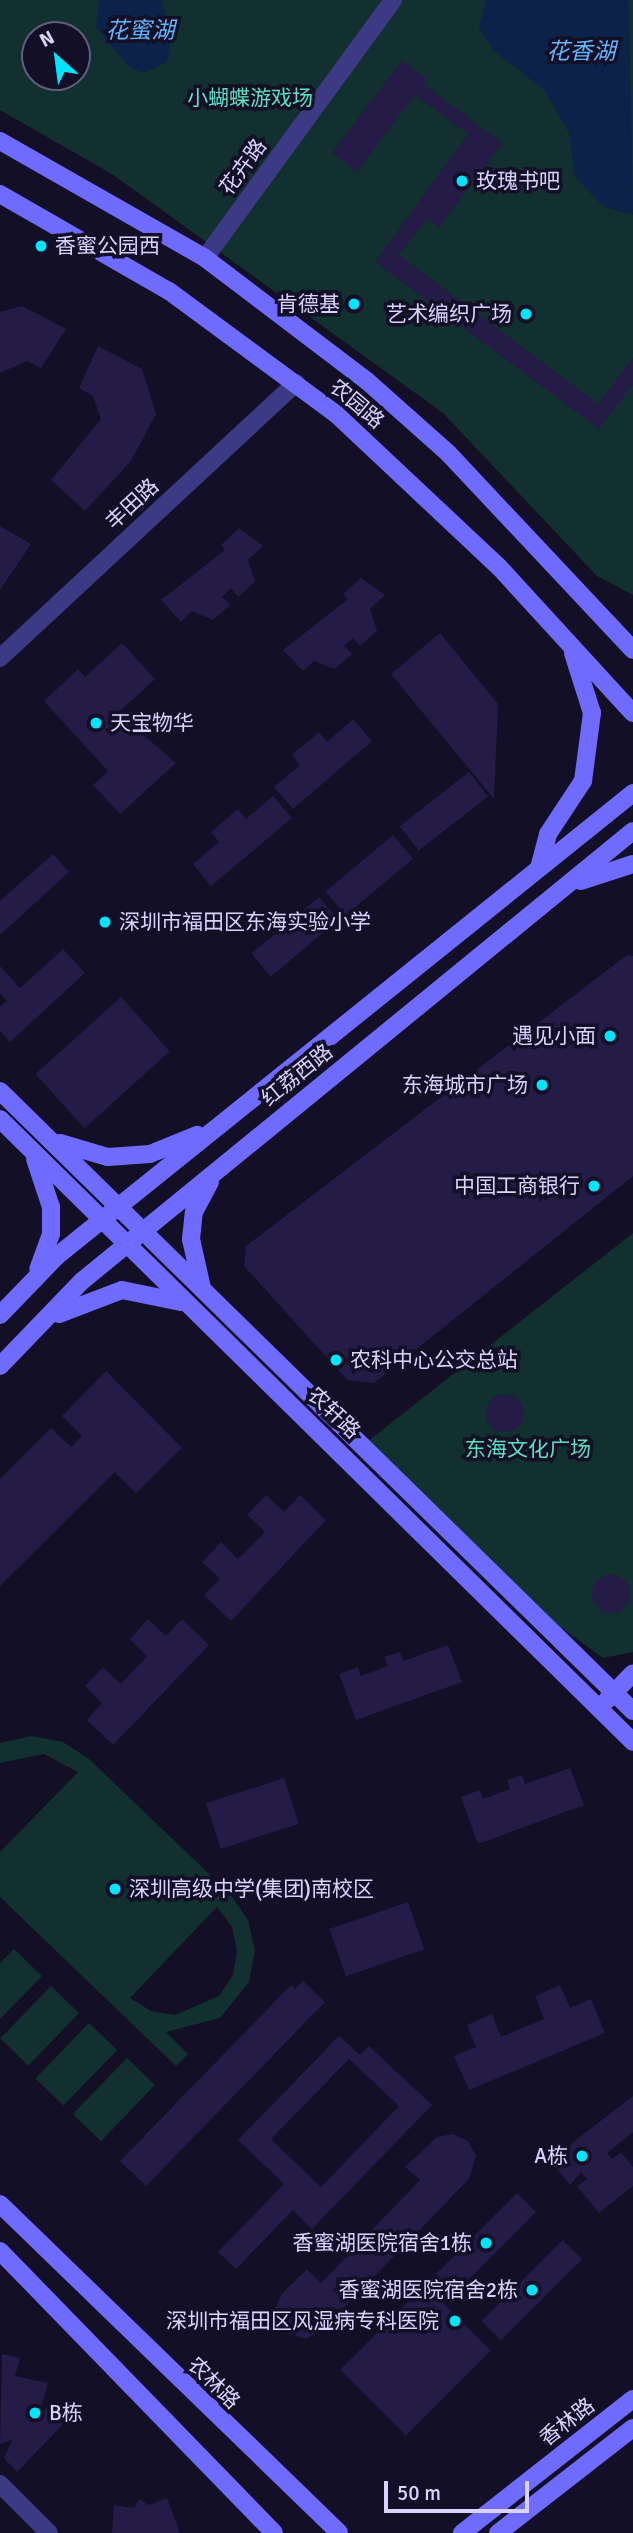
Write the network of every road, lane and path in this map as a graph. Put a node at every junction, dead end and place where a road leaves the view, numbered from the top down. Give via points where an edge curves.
1 (393, 0) edge
2 (0, 141) edge
3 (0, 194) edge
4 (205, 258) junction
5 (296, 383) junction
6 (601, 615) junction
7 (633, 635) edge
8 (566, 637) junction
9 (633, 650) edge
10 (0, 658) edge
11 (633, 713) edge
12 (633, 793) edge
13 (633, 831) edge
14 (633, 864) edge
15 (539, 868) junction
16 (561, 889) junction
17 (0, 1091) edge
18 (0, 1119) edge
19 (225, 1121) junction
20 (40, 1130) junction
21 (29, 1146) junction
22 (221, 1167) junction
23 (118, 1207) junction
24 (102, 1219) junction
25 (142, 1232) junction
26 (127, 1244) junction
27 (28, 1286) junction
28 (205, 1294) junction
29 (191, 1307) junction
30 (0, 1315) edge
31 (30, 1334) junction
32 (0, 1366) edge
33 (302, 1388) junction
34 (289, 1401) junction
35 (633, 1673) edge
36 (612, 1689) junction
37 (630, 1703) edge
38 (603, 1710) junction
39 (633, 1742) edge
40 (0, 2204) edge
41 (0, 2251) edge
42 (629, 2407) edge
43 (630, 2430) edge
44 (0, 2484) edge
45 (49, 2533) edge
46 (274, 2533) edge
47 (339, 2533) edge
48 (462, 2533) edge
49 (498, 2533) edge

1 - 4 street, 花卉路
2 - 4 main road, 农园路
3 - 5 main road, 农园路 via 169,291
4 - 6 main road, 农园路 via 356,372 448,453
5 - 8 main road, 农园路 via 421,489
5 - 10 street, 丰田路
6 - 7 main road
6 - 9 main road, 农园路
8 - 11 main road, 农园路
8 - 15 main road via 592,713 583,781 548,834
12 - 15 main road, 红荔西路
13 - 16 main road, 红荔西路
14 - 16 main road
15 - 19 main road, 红荔西路
16 - 22 main road, 红荔西路
17 - 20 main road, 农轩路
18 - 21 main road, 农轩路
19 - 20 main road via 150,1154 108,1157 68,1147
19 - 23 main road, 红荔西路
20 - 23 main road, 农轩路
21 - 24 main road, 农轩路
21 - 27 main road via 49,1190 51,1220 43,1260
22 - 25 main road, 红荔西路
22 - 28 main road via 194,1212 192,1256
23 - 24 main road, 红荔西路
23 - 25 main road, 农轩路
24 - 26 main road, 农轩路
24 - 27 main road, 红荔西路
25 - 26 main road, 红荔西路
25 - 28 main road, 农轩路
26 - 29 main road, 农轩路
26 - 31 main road, 红荔西路
27 - 30 main road, 红荔西路
28 - 33 main road, 农轩路
29 - 31 main road via 147,1290 101,1293
29 - 34 main road, 农轩路
31 - 32 main road, 红荔西路
33 - 34 main road
33 - 36 main road, 农轩路
34 - 38 main road, 农轩路
35 - 36 main road
36 - 37 main road, 农轩路
36 - 38 main road
37 - 38 main road
38 - 39 main road, 农轩路
40 - 47 main road, 农林路
41 - 46 main road
42 - 43 main road
42 - 48 main road, 香林路
43 - 49 main road
44 - 45 street

